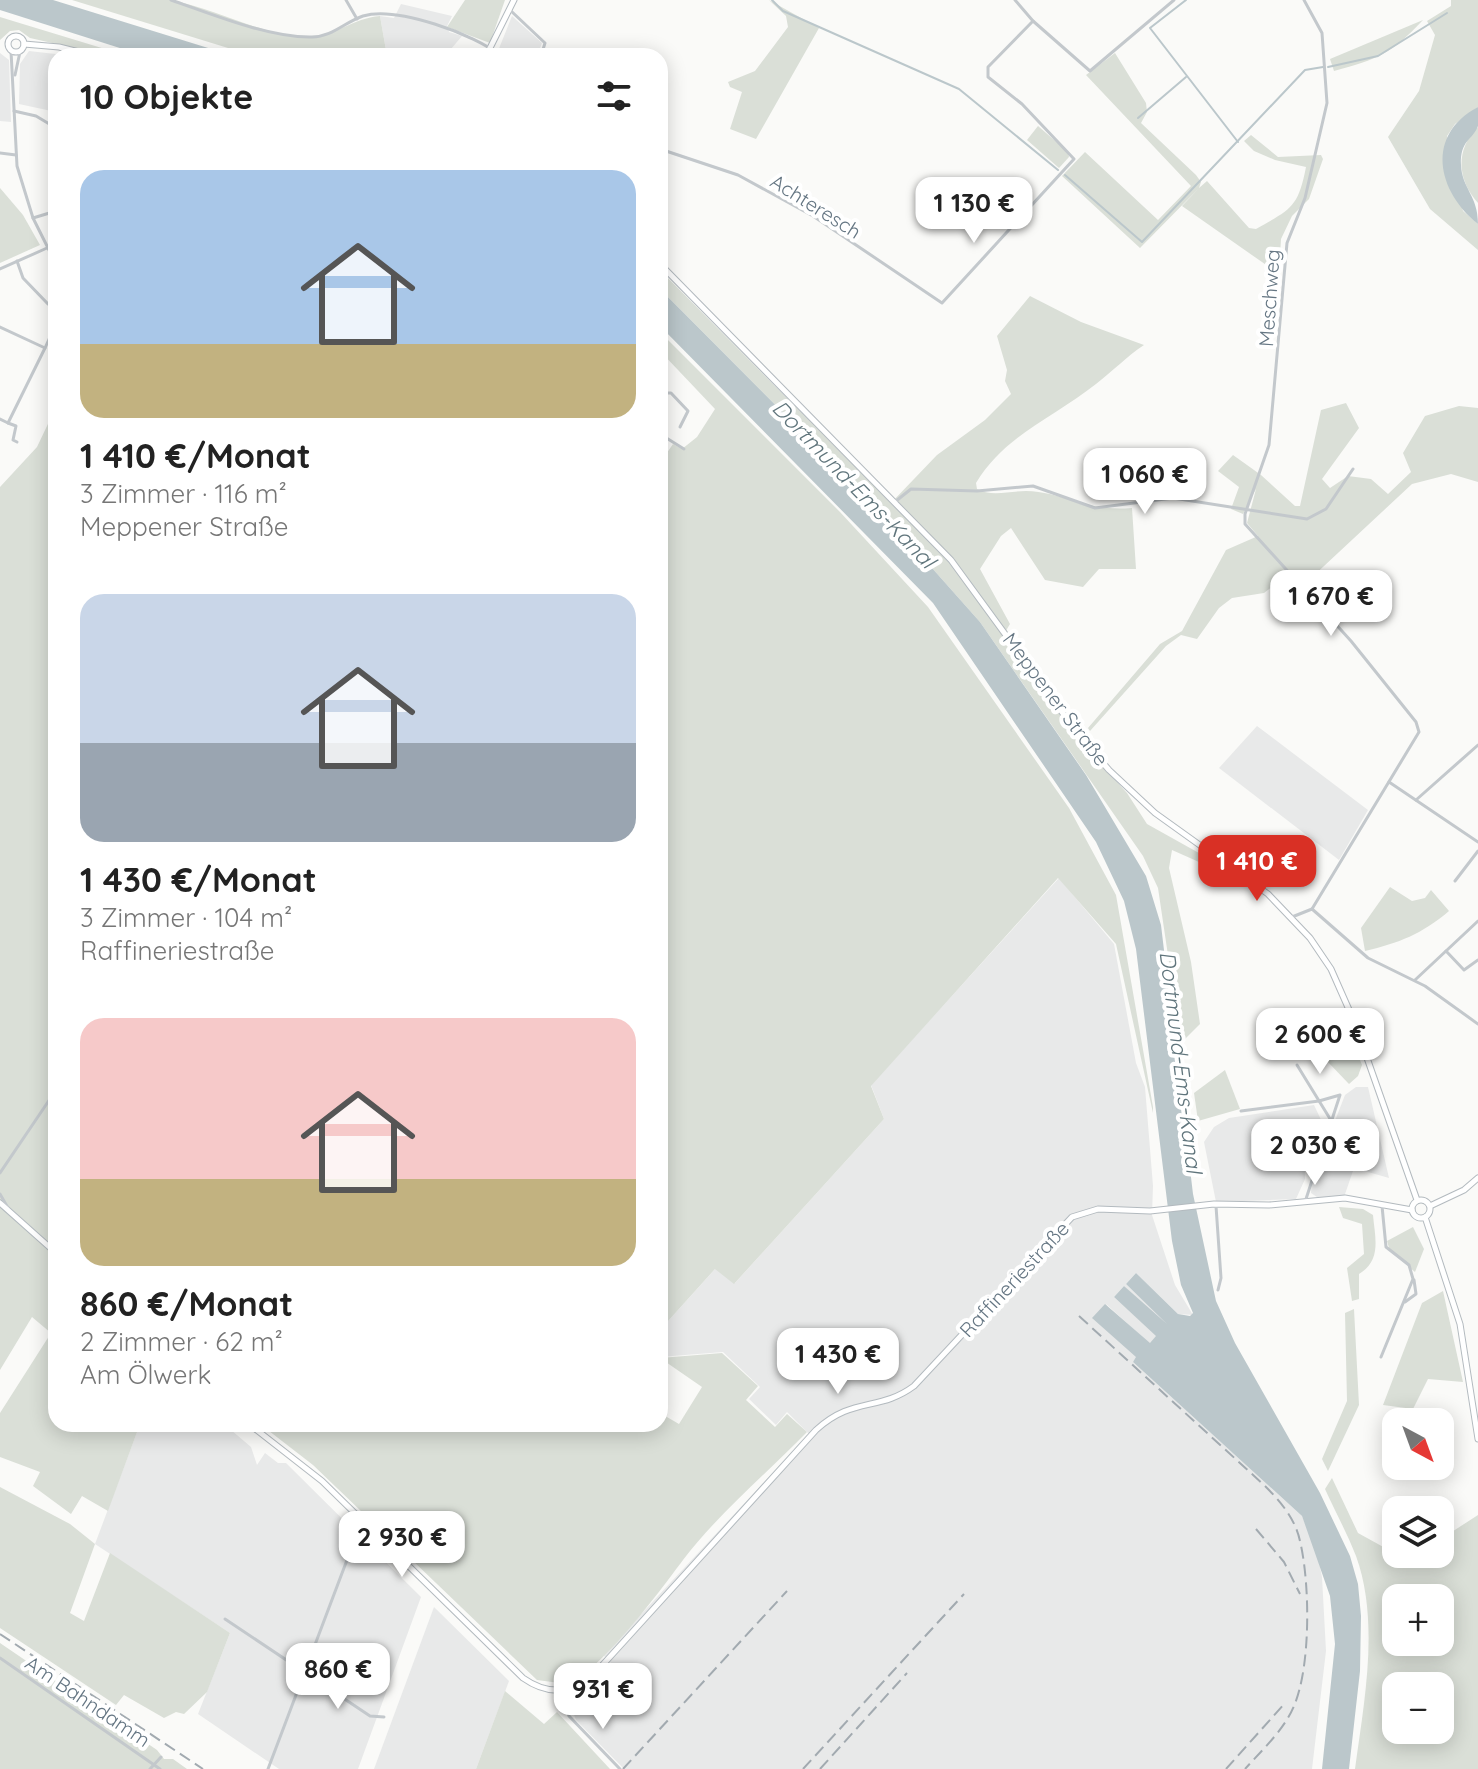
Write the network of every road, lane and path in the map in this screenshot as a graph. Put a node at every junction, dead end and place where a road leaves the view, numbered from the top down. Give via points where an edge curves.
1 (171, 0) edge
2 (346, 0) edge
3 (514, 0) edge
4 (1015, 0) edge
5 (1174, 0) edge
6 (1304, 0) edge
7 (510, 10) junction
8 (357, 19) junction
9 (1033, 21) junction
10 (24, 44) junction
11 (4, 45) edge
12 (63, 48) edge
13 (491, 48) edge
14 (492, 48) edge
15 (543, 48) edge
16 (11, 51) junction
17 (20, 52) junction
18 (14, 78) junction
19 (14, 111) junction
20 (48, 123) edge
21 (668, 152) edge
22 (0, 153) edge
23 (16, 155) junction
24 (48, 213) edge
25 (33, 218) junction
26 (47, 248) joint
27 (17, 261) junction
28 (0, 269) edge
29 (668, 272) edge
30 (48, 304) dead end
31 (0, 327) edge
32 (48, 341) edge
33 (45, 348) junction
34 (668, 393) edge
35 (0, 419) edge
36 (8, 423) junction
37 (680, 427) dead end
38 (668, 439) edge
39 (17, 442) dead end
40 (684, 449) dead end
41 (1353, 469) dead end
42 (896, 501) junction
43 (1247, 509) junction
44 (1478, 745) edge
45 (1389, 782) junction
46 (1416, 800) junction
47 (1478, 842) edge
48 (1478, 851) edge
49 (1455, 881) dead end
50 (1312, 909) junction
51 (1292, 917) junction
52 (1478, 921) edge
53 (1446, 951) junction
54 (1478, 960) edge
55 (1415, 980) junction
56 (1478, 1024) edge
57 (1297, 1065) dead end
58 (1319, 1101) junction
59 (48, 1102) edge
60 (1241, 1111) dead end
61 (1332, 1122) junction
62 (0, 1173) edge
63 (1478, 1178) edge
64 (0, 1194) edge
65 (1417, 1200) junction
66 (1305, 1202) junction
67 (0, 1203) edge
68 (1216, 1204) junction
69 (1382, 1206) junction
70 (1430, 1206) junction
71 (1412, 1210) junction
72 (13, 1215) junction
73 (1425, 1217) junction
74 (48, 1246) edge
75 (1413, 1279) junction
76 (1218, 1290) dead end
77 (1405, 1302) junction
78 (1381, 1357) dead end
79 (259, 1432) edge
80 (1478, 1439) edge
81 (373, 1531) junction
82 (225, 1619) dead end
83 (0, 1658) edge
84 (304, 1673) junction
85 (564, 1691) junction
86 (384, 1717) dead end
87 (161, 1757) dead end
88 (153, 1763) junction
89 (150, 1769) edge
90 (160, 1769) edge
91 (268, 1769) edge
92 (620, 1769) edge

1 - 8 street via 304,37 326,35
2 - 8 street
3 - 7 main road
4 - 9 street
5 - 9 street via 1090,71
6 - 43 street, Meschweg via 1322,33 1327,103 1305,198 1287,243 1269,445
7 - 14 main road
7 - 15 street via 545,43
8 - 13 street via 380,15 417,21
9 - 21 street, Achteresch via 988,67 988,77 1074,159 942,303 801,209 738,175
10 - 11 main road via 16,36
10 - 12 main road
10 - 17 main road
11 - 16 main road
16 - 17 main road
16 - 18 street
17 - 18 street
18 - 19 street
19 - 20 street
19 - 23 street
22 - 23 street
23 - 25 street
24 - 25 street
25 - 26 street
26 - 27 street
27 - 28 street
27 - 30 street via 23,278
29 - 42 main road, Meppener Straße
31 - 33 street
32 - 33 street
33 - 36 street
34 - 37 street via 688,411
35 - 36 street
36 - 39 street via 16,426
38 - 40 street
41 - 43 street via 1318,516 1295,518
42 - 43 street via 911,489 1033,486 1095,508 1173,498
42 - 51 main road, Meppener Straße via 978,593 1109,770 1155,813 1255,883
43 - 45 street via 1248,529 1351,641 1418,727 1417,738
44 - 46 street
45 - 46 street
45 - 50 street
46 - 47 street
48 - 49 street
50 - 51 street
50 - 55 street via 1368,958
51 - 65 main road, Meppener Straße via 1339,986
52 - 53 street
53 - 54 street via 1464,970
53 - 55 street
55 - 56 street
57 - 58 street
58 - 60 street
58 - 61 street
58 - 61 street via 1340,1095
59 - 62 street
61 - 66 street
63 - 70 main road
64 - 72 street
65 - 70 main road
65 - 71 main road
66 - 68 main road, Raffineriestraße
66 - 69 main road, Raffineriestraße via 1345,1198
67 - 72 main road
68 - 76 street
68 - 85 main road, Raffineriestraße via 1098,1209 1064,1223 914,1386 896,1399 846,1408 816,1430 598,1670
69 - 71 main road, Raffineriestraße
69 - 75 street via 1386,1247 1409,1265
70 - 73 main road
71 - 73 main road via 1418,1218
72 - 74 main road
73 - 80 main road via 1460,1324
75 - 77 street
75 - 77 street via 1416,1294
77 - 78 street
79 - 81 main road via 308,1469
81 - 84 street via 347,1560
81 - 85 main road via 523,1678 543,1689
82 - 84 street
83 - 88 street, Am Bahndamm
84 - 86 street via 370,1716
84 - 91 street
85 - 92 street via 569,1716
87 - 88 street
88 - 89 street
88 - 90 street, Am Bahndamm

